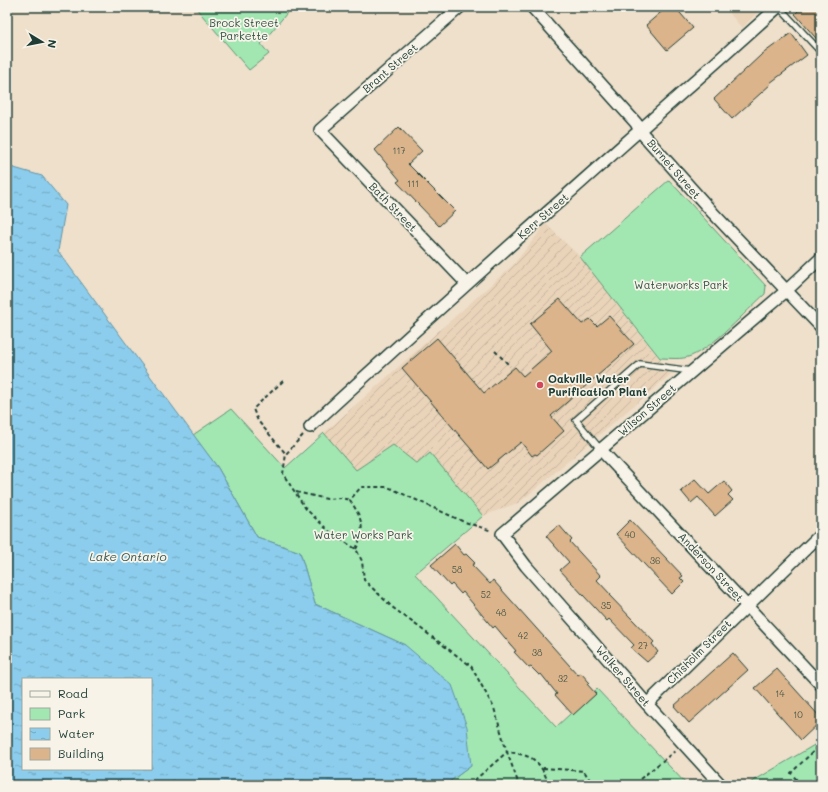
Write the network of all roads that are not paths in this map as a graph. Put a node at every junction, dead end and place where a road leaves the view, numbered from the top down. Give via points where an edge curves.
1 (460, 7) edge
2 (532, 7) edge
3 (778, 7) edge
4 (818, 50) dead end
5 (320, 130) joint
6 (640, 131) junction
7 (821, 258) edge
8 (466, 283) junction
9 (786, 291) junction
10 (821, 327) edge
11 (692, 371) junction
12 (310, 427) road end
13 (600, 450) junction
14 (821, 534) edge
15 (526, 566) joint
16 (746, 605) junction
17 (821, 685) edge
18 (647, 704) junction
19 (721, 785) edge

1 - 5 street, Brant Street
2 - 6 street, Burnet Street
3 - 4 lane
3 - 6 street, Kerr Street
5 - 8 street, Bath Street
6 - 8 street, Kerr Street
6 - 9 street, Burnet Street
7 - 9 street, Wilson Street
8 - 12 street, Kerr Street
9 - 10 street, Burnet Street
9 - 11 street, Wilson Street
11 - 13 street, Wilson Street
11 - 13 lane via 640,364 576,420
13 - 15 street, Wilson Street via 502,534
13 - 16 street, Anderson Street
14 - 16 street, Chisholm Street
15 - 18 street, Walker Street
16 - 17 street, Anderson Street
16 - 18 street, Chisholm Street
18 - 19 street, Walker Street

